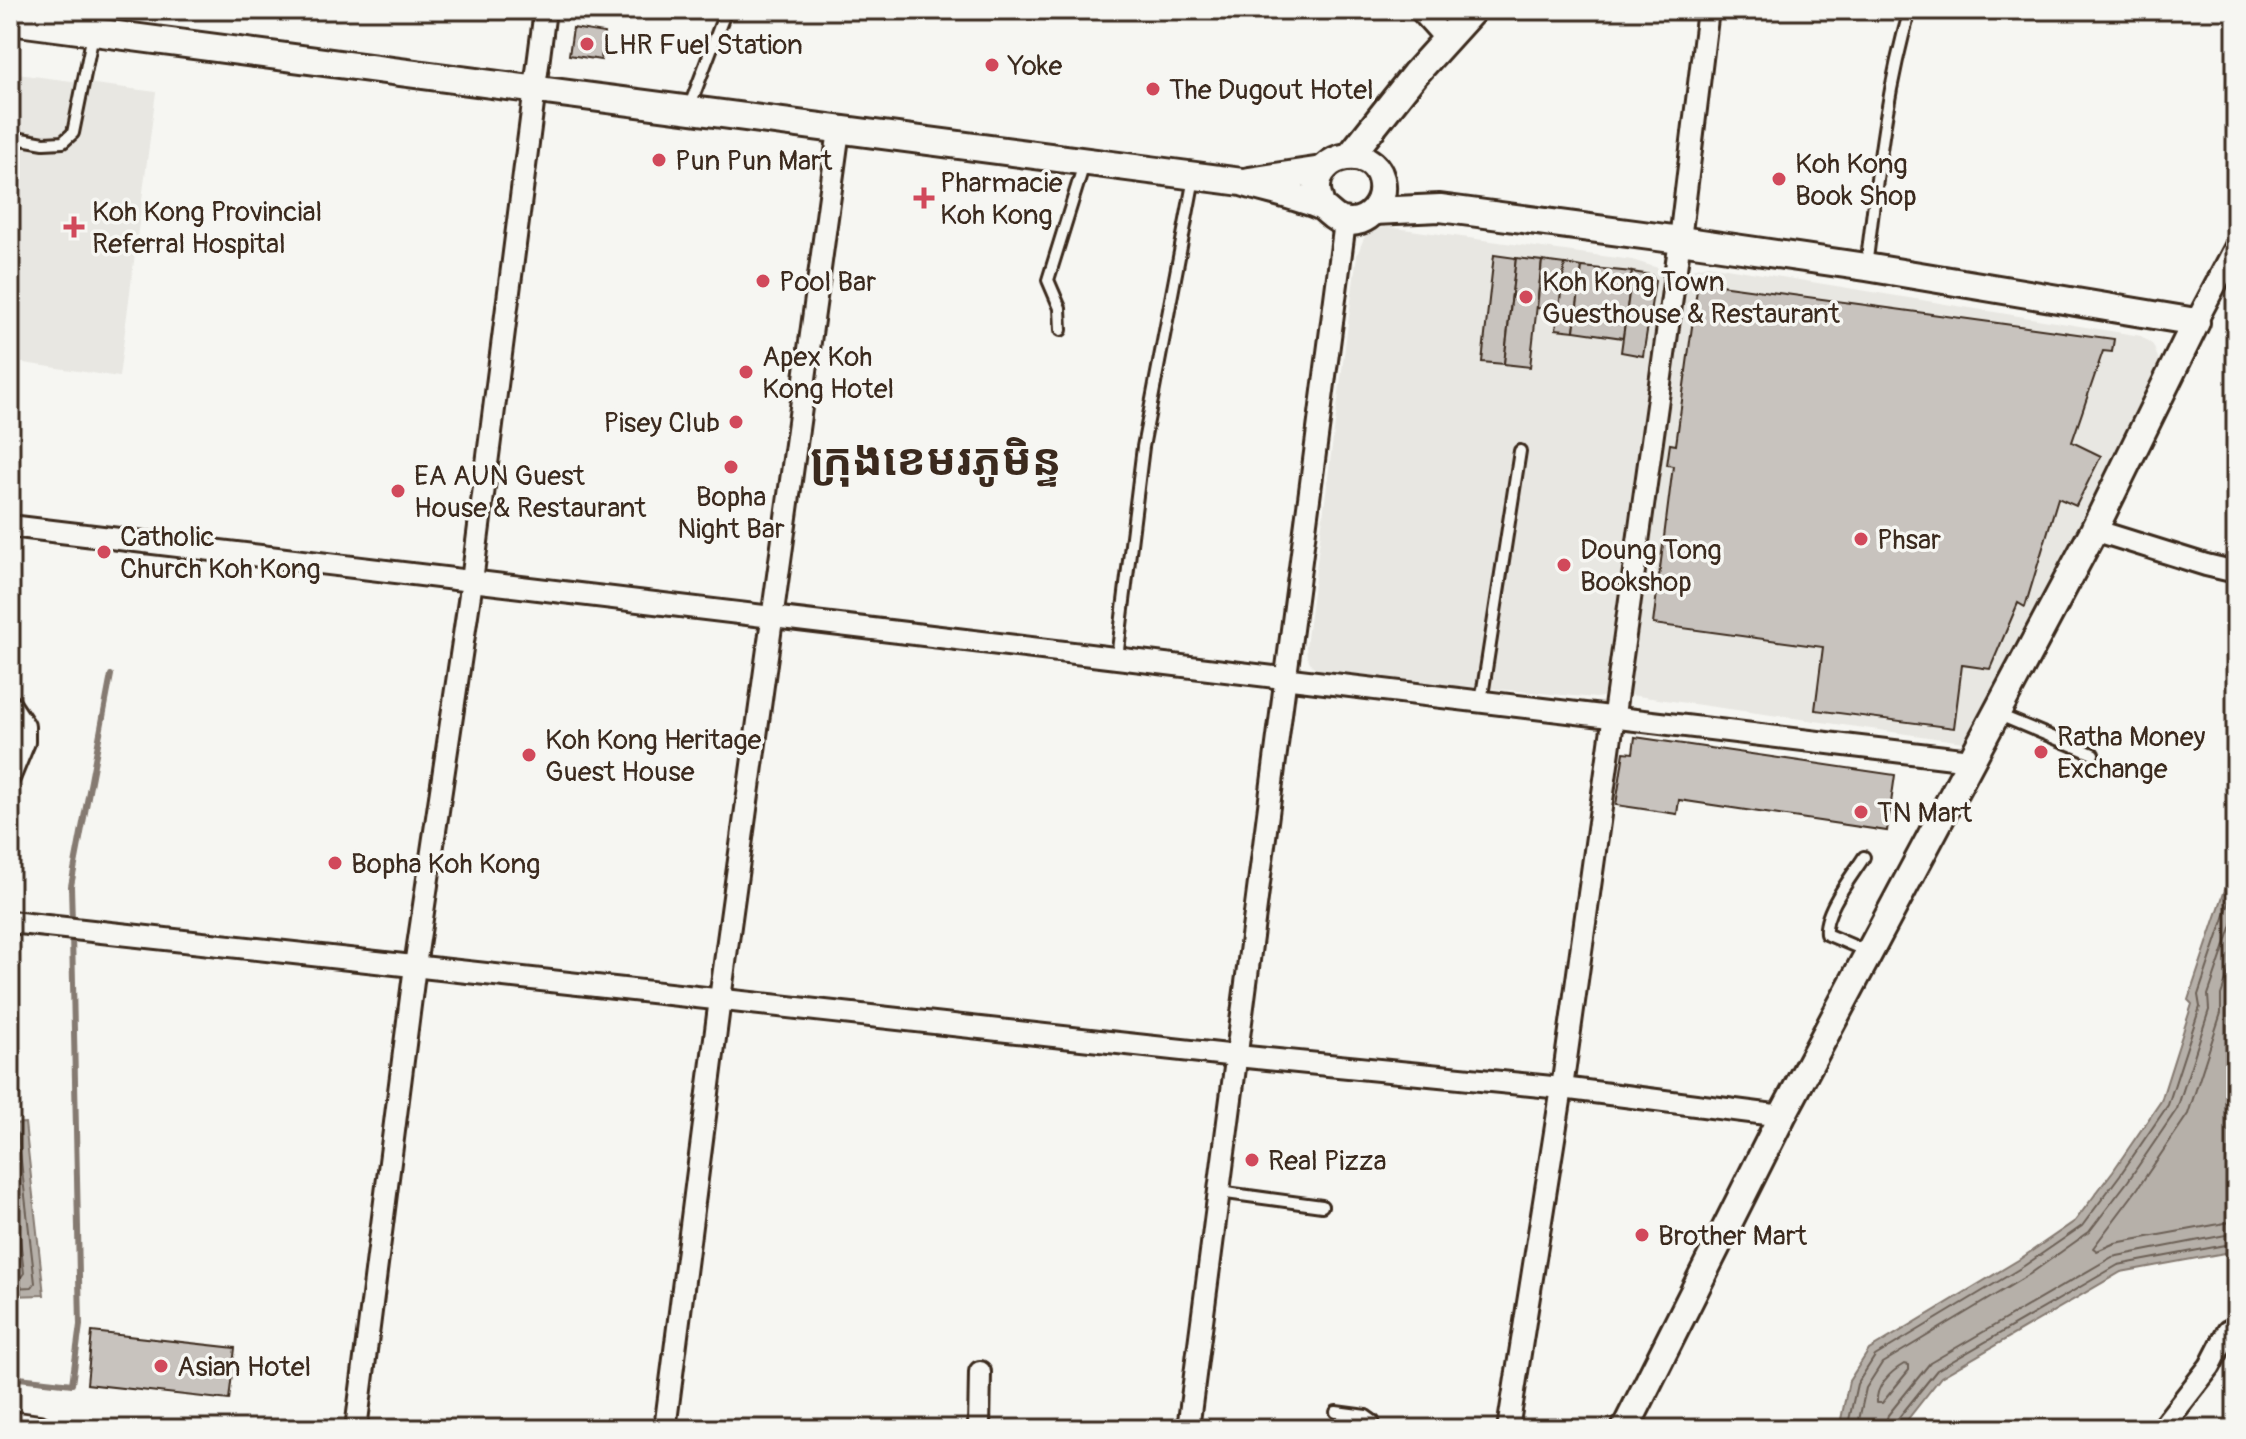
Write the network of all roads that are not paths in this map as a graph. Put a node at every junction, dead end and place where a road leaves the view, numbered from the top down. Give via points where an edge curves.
1 (545, 10) edge
2 (726, 10) edge
3 (1420, 10) edge
4 (1473, 10) edge
5 (1708, 10) edge
6 (1910, 10) edge
7 (10, 21) edge
8 (93, 32) junction
9 (1446, 39) junction
10 (534, 90) junction
11 (688, 110) junction
12 (839, 130) junction
13 (10, 137) edge
14 (1084, 162) junction
15 (1368, 168) junction
16 (1322, 170) junction
17 (1194, 176) junction
18 (1242, 182) junction
19 (1321, 206) junction
20 (1440, 208) junction
21 (1374, 211) junction
22 (1345, 222) junction
23 (1680, 240) junction
24 (2236, 246) edge
25 (1866, 267) junction
26 (2196, 322) junction
27 (1061, 330) dead end
28 (1520, 451) dead end
29 (10, 526) edge
30 (2094, 530) junction
31 (2236, 572) edge
32 (472, 581) junction
33 (772, 617) junction
34 (1117, 658) junction
35 (1287, 679) junction
36 (1481, 702) junction
37 (10, 705) edge
38 (1995, 713) junction
39 (1612, 717) junction
40 (2093, 754) dead end
41 (1970, 760) junction
42 (10, 776) edge
43 (1864, 857) dead end
44 (10, 922) edge
45 (1868, 952) junction
46 (415, 966) junction
47 (720, 999) junction
48 (1237, 1056) junction
49 (1562, 1088) junction
50 (1782, 1116) junction
51 (1219, 1192) junction
52 (1322, 1206) dead end
53 (2236, 1328) edge
54 (980, 1372) dead end
55 (1336, 1412) dead end
56 (10, 1425) edge
57 (39, 1429) edge
58 (356, 1429) edge
59 (665, 1429) edge
60 (979, 1429) edge
61 (1188, 1429) edge
62 (1375, 1429) edge
63 (1508, 1429) edge
64 (1625, 1429) edge
65 (2161, 1429) edge

1 - 10 street
2 - 11 lane
3 - 9 street
4 - 9 street
5 - 23 street
6 - 25 lane via 1880,151
7 - 8 street
8 - 10 street
8 - 13 lane via 73,133 63,142
9 - 15 street via 1376,122
10 - 11 street
10 - 32 street
11 - 12 street
12 - 14 street
12 - 33 street
14 - 17 street
14 - 27 lane via 1048,280 1060,308
15 - 16 street via 1339,158
15 - 20 street
15 - 21 street via 1382,197
16 - 18 street
16 - 19 street via 1317,188
17 - 18 street
17 - 34 lane via 1143,447
18 - 19 street
19 - 22 street
20 - 21 street
20 - 23 street
21 - 22 street
22 - 35 street
23 - 25 street
23 - 39 street
24 - 26 street
25 - 26 street
26 - 30 street
28 - 36 lane
29 - 32 street
30 - 31 street
30 - 38 street
32 - 33 street
32 - 46 street
33 - 34 street
33 - 47 street
34 - 35 street
35 - 36 street
35 - 48 street
36 - 39 street
37 - 42 street via 24,726 24,742
38 - 40 lane
38 - 41 street
39 - 41 street
39 - 49 street
41 - 45 street
43 - 45 lane via 1825,925 1826,934
44 - 46 street
45 - 50 street
46 - 47 street
46 - 58 street
47 - 48 street
47 - 59 street
48 - 49 street
48 - 51 street
49 - 50 street
49 - 63 street
50 - 64 street
51 - 52 lane
51 - 61 street
53 - 65 street via 2228,1331 2210,1366
54 - 60 street
55 - 62 lane via 1366,1416
56 - 57 street

